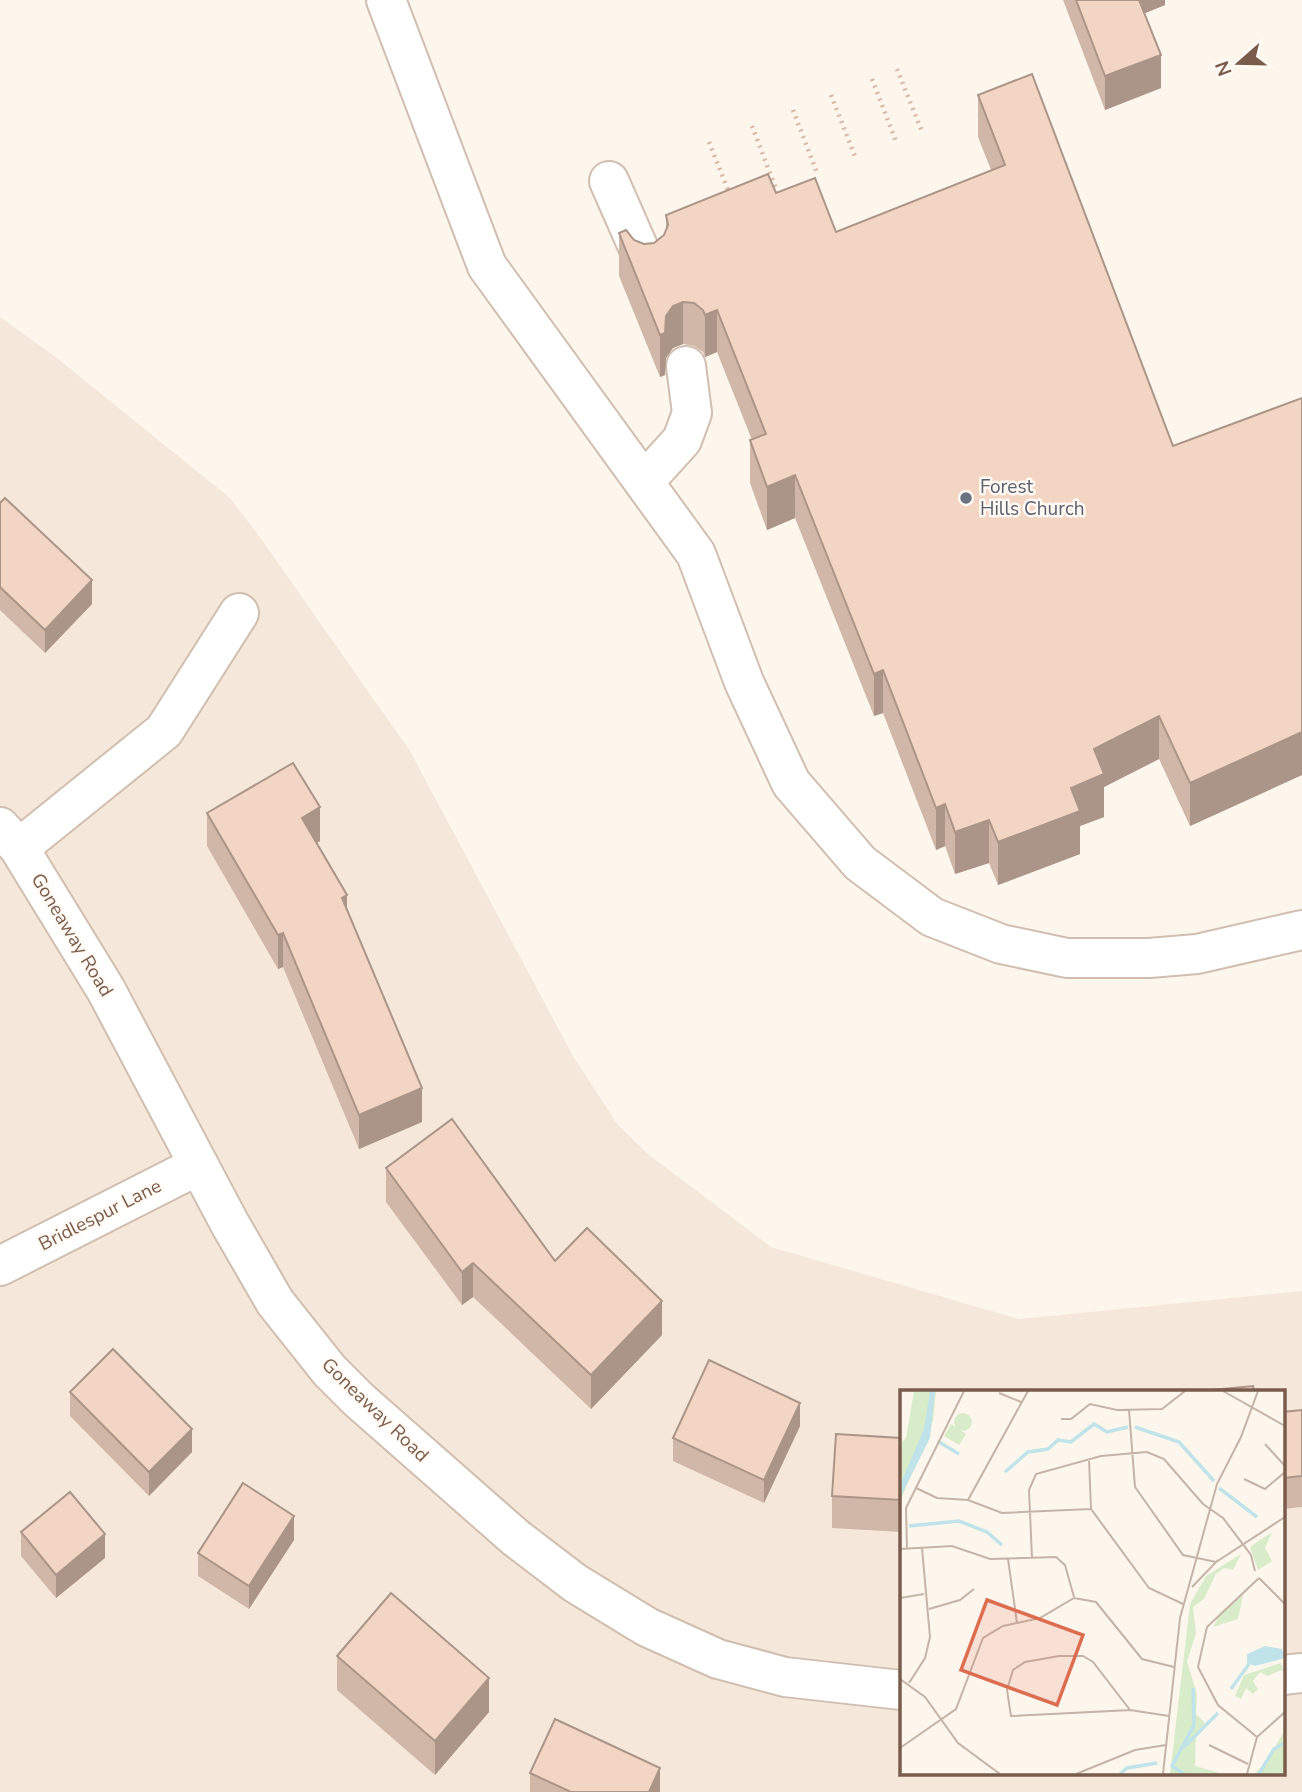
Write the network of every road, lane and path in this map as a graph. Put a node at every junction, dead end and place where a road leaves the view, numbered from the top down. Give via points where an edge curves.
1 (386, 0) edge
2 (897, 69) dead end
3 (872, 79) dead end
4 (831, 95) dead end
5 (793, 110) dead end
6 (752, 126) dead end
7 (923, 134) dead end
8 (709, 142) dead end
9 (897, 144) dead end
10 (856, 159) dead end
11 (817, 173) dead end
12 (610, 181) dead end
13 (776, 189) edge
14 (734, 205) edge
15 (646, 265) edge
16 (686, 366) dead end
17 (644, 482) junction
18 (239, 613) dead end
19 (9, 837) edge
20 (1302, 930) edge
21 (200, 1165) junction
22 (0, 1266) edge
23 (1302, 1673) edge
24 (1284, 1675) edge
25 (900, 1690) edge

1 - 17 street via 487,266
2 - 7 path
3 - 9 path
4 - 10 path
5 - 11 path
6 - 13 path
8 - 14 path
12 - 15 street
16 - 17 street via 692,414 682,440
17 - 20 street via 696,554 744,682 791,783 860,863 932,917 1000,944 1067,958 1197,954
18 - 19 street via 164,731
19 - 21 street, Goneaway Road via 106,990
21 - 22 street, Bridlespur Lane
21 - 25 street, Goneaway Road via 275,1302 329,1370 516,1538 565,1575 647,1627 718,1659 785,1677
23 - 24 street

